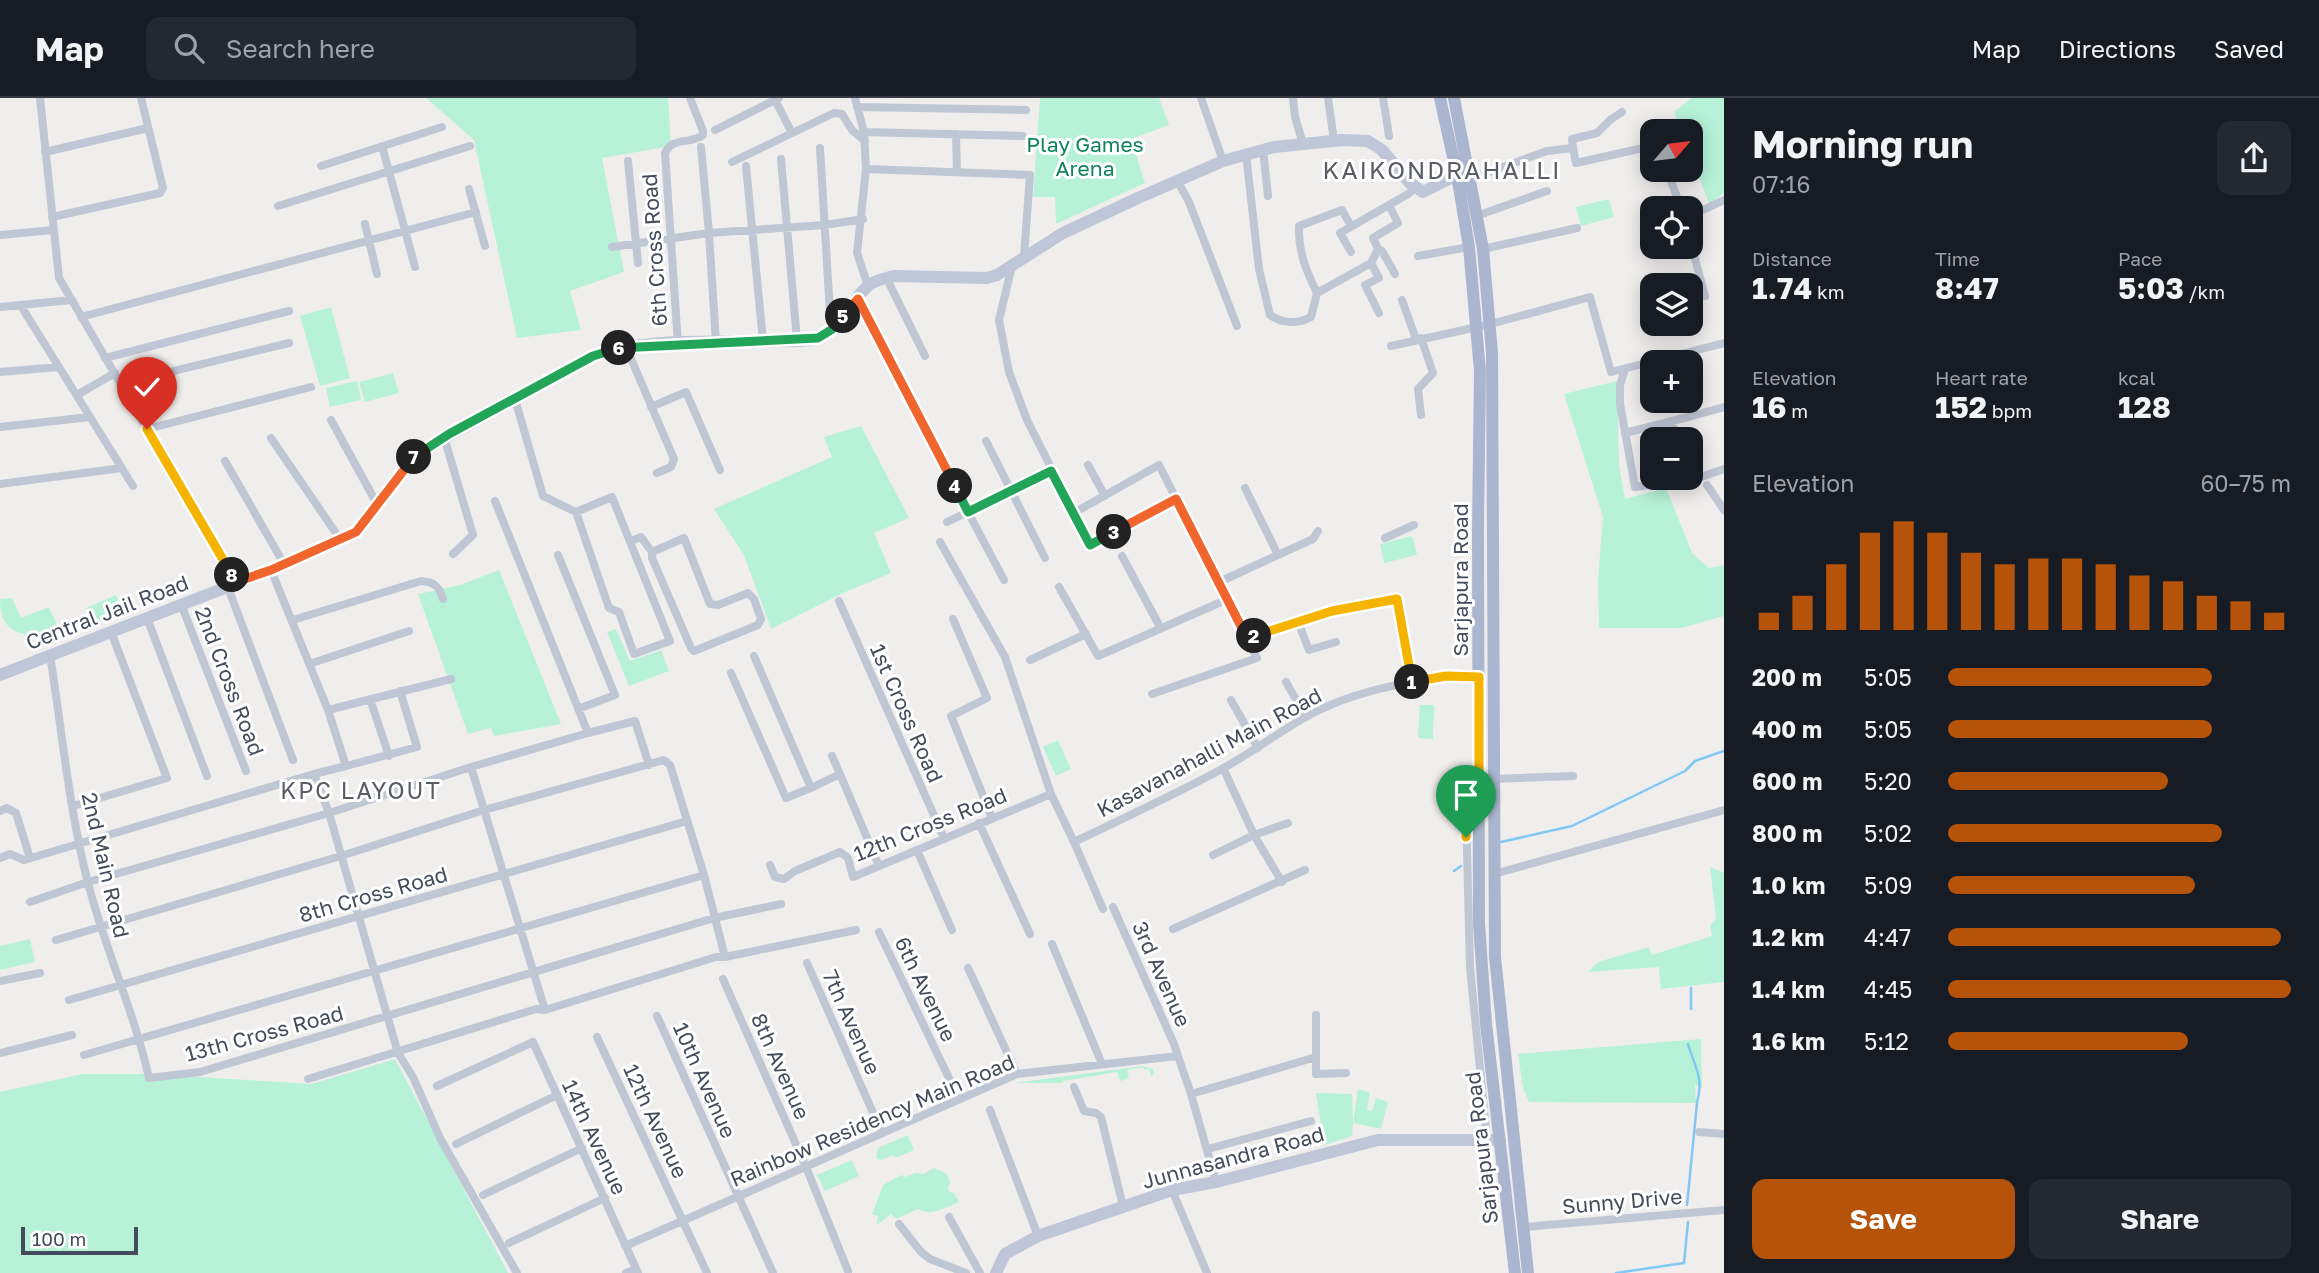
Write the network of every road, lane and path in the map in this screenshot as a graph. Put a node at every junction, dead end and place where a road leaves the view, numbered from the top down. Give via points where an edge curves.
1 (40, 98) edge
2 (141, 98) edge
3 (690, 98) edge
4 (1201, 98) edge
5 (1293, 98) edge
6 (1328, 98) edge
7 (1383, 98) edge
8 (1440, 98) edge
9 (1454, 98) edge
10 (776, 99) edge
11 (856, 103) edge
12 (1026, 110) dead end
13 (1622, 112) dead end
14 (442, 127) dead end
15 (148, 128) junction
16 (715, 130) dead end
17 (792, 133) junction
18 (956, 134) junction
19 (864, 136) junction
20 (1023, 136) dead end
21 (1389, 136) dead end
22 (1334, 141) junction
23 (1303, 144) junction
24 (382, 146) junction
25 (470, 146) dead end
26 (701, 147) dead end
27 (820, 148) dead end
28 (1573, 148) junction
29 (1640, 149) edge
30 (1263, 150) junction
31 (45, 152) junction
32 (1246, 153) junction
33 (781, 159) dead end
34 (628, 161) dead end
35 (1223, 161) junction
36 (732, 162) dead end
37 (321, 166) dead end
38 (746, 166) dead end
39 (866, 169) junction
40 (390, 170) junction
41 (957, 172) junction
42 (1457, 175) junction
43 (1470, 178) junction
44 (1177, 180) junction
45 (1416, 187) junction
46 (469, 189) dead end
47 (1547, 191) dead end
48 (1268, 196) dead end
49 (1723, 203) edge
50 (1389, 205) junction
51 (278, 206) dead end
52 (1703, 211) edge
53 (475, 212) junction
54 (1476, 216) junction
55 (52, 217) junction
56 (863, 219) junction
57 (365, 224) dead end
58 (825, 225) junction
59 (1351, 226) junction
60 (788, 228) junction
61 (1577, 228) dead end
62 (752, 229) junction
63 (53, 230) junction
64 (405, 230) junction
65 (709, 233) junction
66 (0, 235) edge
67 (368, 239) junction
68 (671, 240) junction
69 (637, 244) junction
70 (485, 246) dead end
71 (612, 247) dead end
72 (1469, 247) junction
73 (1483, 248) junction
74 (1378, 249) junction
75 (1351, 252) dead end
76 (1418, 256) dead end
77 (1024, 257) junction
78 (1695, 259) edge
79 (638, 263) dead end
80 (1371, 263) junction
81 (1012, 266) junction
82 (415, 267) dead end
83 (377, 274) dead end
84 (1395, 274) dead end
85 (886, 277) junction
86 (868, 286) junction
87 (1317, 293) junction
88 (1705, 296) dead end
89 (858, 299) junction
90 (71, 300) junction
91 (1402, 300) dead end
92 (21, 306) junction
93 (0, 307) edge
94 (289, 311) dead end
95 (1379, 313) dead end
96 (81, 317) junction
97 (1237, 326) dead end
98 (1484, 326) junction
99 (831, 330) junction
100 (1419, 338) junction
101 (797, 340) junction
102 (763, 341) junction
103 (289, 343) dead end
104 (1724, 343) edge
105 (678, 344) junction
106 (716, 344) junction
107 (1391, 346) dead end
108 (626, 347) junction
109 (1703, 350) edge
110 (925, 355) dead end
111 (105, 358) junction
112 (1640, 366) edge
113 (59, 367) junction
114 (1625, 369) junction
115 (0, 372) edge
116 (115, 373) junction
117 (120, 383) junction
118 (311, 387) dead end
119 (77, 395) junction
120 (516, 399) junction
121 (651, 407) junction
122 (1724, 409) edge
123 (1691, 413) edge
124 (1421, 415) dead end
125 (1692, 416) junction
126 (90, 417) junction
127 (331, 421) dead end
128 (1672, 421) junction
129 (0, 427) edge
130 (1673, 427) edge
131 (147, 429) junction
132 (1625, 433) junction
133 (444, 437) junction
134 (271, 438) dead end
135 (986, 441) dead end
136 (225, 461) dead end
137 (1088, 465) dead end
138 (122, 468) junction
139 (1724, 469) edge
140 (720, 470) dead end
141 (1051, 471) junction
142 (657, 473) dead end
143 (1703, 476) edge
144 (0, 484) edge
145 (1707, 485) dead end
146 (133, 486) dead end
147 (1640, 486) edge
148 (1245, 488) dead end
149 (1011, 490) junction
150 (1105, 496) junction
151 (1176, 499) junction
152 (495, 502) dead end
153 (377, 504) junction
154 (1724, 510) edge
155 (576, 512) junction
156 (968, 512) junction
157 (1072, 514) junction
158 (947, 522) dead end
159 (1414, 524) dead end
160 (1492, 528) junction
161 (1478, 529) junction
162 (1318, 531) dead end
163 (1385, 538) dead end
164 (340, 539) junction
165 (631, 541) junction
166 (940, 542) dead end
167 (652, 552) junction
168 (453, 554) dead end
169 (558, 555) dead end
170 (1278, 555) junction
171 (1122, 556) dead end
172 (1045, 558) dead end
173 (284, 564) junction
174 (271, 570) junction
175 (1004, 580) dead end
176 (1219, 582) junction
177 (232, 584) junction
178 (1059, 587) dead end
179 (443, 599) dead end
180 (1228, 599) junction
181 (839, 601) dead end
182 (181, 604) junction
183 (147, 618) junction
184 (953, 619) dead end
185 (293, 620) junction
186 (1298, 622) junction
187 (1160, 627) junction
188 (409, 631) dead end
189 (111, 632) junction
190 (1086, 634) junction
191 (1247, 638) junction
192 (1336, 642) dead end
193 (50, 655) junction
194 (754, 656) dead end
195 (1030, 660) dead end
196 (309, 664) junction
197 (732, 673) dead end
198 (0, 675) edge
199 (1479, 677) junction
200 (452, 679) dead end
201 (1286, 682) dead end
202 (1411, 682) junction
203 (400, 691) junction
204 (1152, 694) dead end
205 (370, 699) junction
206 (1231, 700) dead end
207 (578, 709) junction
208 (328, 710) junction
209 (1306, 717) junction
210 (588, 733) junction
211 (1258, 748) junction
212 (388, 756) junction
213 (832, 756) dead end
214 (293, 760) dead end
215 (649, 765) junction
216 (346, 766) junction
217 (471, 767) junction
218 (1223, 768) junction
219 (246, 771) dead end
220 (314, 774) junction
221 (840, 774) junction
222 (207, 776) dead end
223 (1573, 776) dead end
224 (1494, 779) junction
225 (811, 788) junction
226 (1051, 794) junction
227 (73, 806) junction
228 (484, 810) junction
229 (1724, 810) edge
230 (0, 811) edge
231 (329, 813) junction
232 (992, 818) junction
233 (687, 821) junction
234 (979, 823) junction
235 (1288, 823) dead end
236 (1254, 835) junction
237 (944, 838) junction
238 (1074, 842) junction
239 (79, 843) junction
240 (917, 850) junction
241 (1213, 855) dead end
242 (341, 856) junction
243 (0, 858) edge
244 (30, 858) junction
245 (879, 866) junction
246 (771, 867) dead end
247 (1305, 870) dead end
248 (504, 874) junction
249 (1494, 874) junction
250 (704, 875) junction
251 (88, 882) junction
252 (1282, 882) junction
253 (30, 902) dead end
254 (780, 904) dead end
255 (1113, 906) dead end
256 (1103, 909) dead end
257 (358, 916) junction
258 (714, 918) junction
259 (1473, 923) junction
260 (100, 926) junction
261 (1173, 929) dead end
262 (521, 930) junction
263 (856, 930) dead end
264 (952, 930) dead end
265 (879, 932) dead end
266 (1030, 934) dead end
267 (56, 940) dead end
268 (1052, 944) dead end
269 (725, 957) junction
270 (807, 963) dead end
271 (968, 968) dead end
272 (373, 971) junction
273 (533, 972) junction
274 (40, 973) dead end
275 (723, 979) dead end
276 (0, 981) edge
277 (121, 986) junction
278 (69, 1000) dead end
279 (545, 1010) junction
280 (1316, 1015) dead end
281 (657, 1016) dead end
282 (387, 1017) junction
283 (1501, 1029) junction
284 (1487, 1030) junction
285 (72, 1035) dead end
286 (597, 1037) dead end
287 (141, 1039) junction
288 (0, 1053) edge
289 (398, 1053) junction
290 (84, 1055) dead end
291 (1178, 1056) junction
292 (1316, 1057) junction
293 (1102, 1064) junction
294 (1346, 1073) dead end
295 (1017, 1074) junction
296 (149, 1078) joint
297 (308, 1079) dead end
298 (438, 1087) dead end
299 (1074, 1087) dead end
300 (1191, 1094) junction
301 (557, 1095) junction
302 (959, 1099) junction
303 (990, 1110) dead end
304 (1311, 1121) dead end
305 (1699, 1132) dead end
306 (882, 1133) junction
307 (1724, 1134) edge
308 (1494, 1140) junction
309 (456, 1144) dead end
310 (582, 1148) junction
311 (1208, 1149) junction
312 (806, 1167) junction
313 (1216, 1182) junction
314 (1172, 1191) junction
315 (483, 1195) dead end
316 (738, 1197) junction
317 (605, 1198) junction
318 (1123, 1206) junction
319 (1724, 1210) edge
320 (949, 1217) dead end
321 (684, 1221) junction
322 (899, 1224) dead end
323 (1524, 1227) junction
324 (1038, 1236) junction
325 (509, 1243) dead end
326 (625, 1246) junction
327 (946, 1266) junction
328 (637, 1271) edge
329 (848, 1271) dead end
330 (517, 1273) edge
331 (626, 1273) edge
332 (707, 1273) edge
333 (773, 1273) edge
334 (939, 1273) edge
335 (966, 1273) edge
336 (980, 1273) edge
337 (996, 1273) edge
338 (1207, 1273) edge
339 (1515, 1273) edge
340 (1528, 1273) edge

1 - 31 street
2 - 15 street
3 - 68 street, 6th Cross Road via 703,135 670,144 665,153
4 - 35 street
5 - 23 street
6 - 22 street
7 - 21 street
8 - 42 main road, Sarjapura Road
9 - 43 main road, Sarjapura Road
10 - 16 street
10 - 17 street
11 - 12 street
11 - 19 street
13 - 28 street via 1597,133 1572,139
14 - 24 street
15 - 31 street
15 - 55 street via 163,188 160,193
17 - 19 street via 840,113 852,130
17 - 36 street
18 - 19 street
18 - 20 street
18 - 41 street
19 - 39 street
22 - 23 main road
22 - 45 main road via 1368,142 1382,150
23 - 30 main road
24 - 37 street
24 - 40 street
25 - 40 street
26 - 65 street
27 - 58 street
28 - 29 street via 1576,163
28 - 43 street via 1547,151
30 - 32 main road
30 - 48 street
31 - 55 street
32 - 35 main road
32 - 87 street via 1259,269 1270,315 1279,321 1304,321 1311,317
33 - 60 street
34 - 69 street
35 - 44 main road
38 - 62 street
39 - 41 street
39 - 56 street
40 - 51 street
40 - 64 street
41 - 77 street via 1030,176
42 - 45 main road via 1423,192
42 - 72 main road, Sarjapura Road
43 - 54 main road, Sarjapura Road
44 - 77 main road via 1063,233
44 - 97 street
45 - 50 street
46 - 53 street
47 - 54 street
49 - 52 street
50 - 59 street
50 - 74 street via 1398,223 1374,238
53 - 64 street
53 - 70 street
54 - 73 main road, Sarjapura Road
55 - 63 street
56 - 58 street
56 - 86 street via 858,253
57 - 67 street
58 - 60 street
58 - 99 street
59 - 75 street via 1340,233
59 - 87 street via 1342,209 1299,226 1303,264
60 - 62 street
60 - 101 street
61 - 73 street
62 - 65 street
62 - 102 street
63 - 66 street
63 - 90 street via 59,278
64 - 67 street
64 - 82 street
65 - 68 street
65 - 106 street
67 - 83 street
67 - 96 street
68 - 69 street
68 - 105 street, 6th Cross Road
69 - 71 street
69 - 79 street
72 - 76 street
72 - 98 main road, Sarjapura Road
73 - 98 main road, Sarjapura Road
74 - 80 street
74 - 84 street
77 - 81 main road
78 - 88 street
80 - 87 street
80 - 95 street via 1379,278 1365,285
81 - 85 main road via 987,278
81 - 141 street via 999,320 1009,372
85 - 86 main road
85 - 110 street
86 - 89 main road
89 - 99 main road
89 - 156 street
90 - 92 street
90 - 96 street
91 - 100 street
92 - 93 street
92 - 113 street
94 - 111 street
96 - 111 street
98 - 100 street
98 - 114 street via 1590,297 1611,372
98 - 160 main road, Sarjapura Road via 1494,408
98 - 161 main road, Sarjapura Road
99 - 101 main road, Central Jail Road via 818,338
100 - 107 street
100 - 124 street via 1433,373 1418,389
101 - 102 main road, Central Jail Road
102 - 106 main road, Central Jail Road
103 - 117 street
104 - 109 street
105 - 106 main road, Central Jail Road
105 - 108 main road, Central Jail Road
108 - 120 main road, Central Jail Road via 593,356
108 - 121 street
111 - 116 street
112 - 114 street
113 - 115 street
113 - 119 street
114 - 132 street via 1620,385
116 - 117 street
116 - 119 street
117 - 131 street
118 - 131 street
119 - 126 street
120 - 133 main road, Central Jail Road
120 - 155 street via 543,496
121 - 140 street via 685,392
121 - 142 street via 674,459 671,467
122 - 125 street
123 - 125 street
125 - 128 street
126 - 129 street
126 - 138 street
127 - 153 street
128 - 130 street
128 - 132 street
131 - 177 street
132 - 147 street via 1635,487
133 - 153 main road, Central Jail Road via 418,453
133 - 168 street via 473,535
134 - 164 street
135 - 149 street
136 - 173 street
137 - 150 street
138 - 144 street
138 - 146 street
139 - 143 street
141 - 149 street
141 - 157 street
145 - 154 street
148 - 170 street
149 - 156 street
149 - 172 street
150 - 151 street via 1159,466
150 - 157 street
151 - 157 street via 1090,545
151 - 176 street
152 - 207 street
153 - 164 main road, Central Jail Road via 356,532
155 - 165 street via 612,497
155 - 165 street via 609,608 618,612 634,654 670,641
156 - 158 street
156 - 175 street
159 - 163 street
160 - 161 main road
160 - 224 main road, Sarjapura Road
161 - 199 main road, Sarjapura Road
162 - 170 street via 1312,540
164 - 173 main road, Central Jail Road
165 - 167 street via 641,537
166 - 226 street via 1005,657
167 - 167 street via 684,538 710,604 748,593 761,620 758,625 694,651
169 - 207 street via 615,695
170 - 176 street
171 - 187 street
173 - 174 main road, Central Jail Road
174 - 177 main road, Central Jail Road
174 - 185 street
176 - 180 street
177 - 182 main road, Central Jail Road
177 - 214 street
178 - 190 street
179 - 185 street via 439,588 421,581
180 - 187 street
180 - 191 street
181 - 237 street, 1st Cross Road
182 - 183 main road, Central Jail Road
182 - 219 street, 2nd Cross Road
183 - 189 main road, Central Jail Road
183 - 222 street
184 - 232 street via 987,698 951,716
185 - 196 street
186 - 191 street
186 - 192 street via 1309,650
186 - 202 street via 1397,599
187 - 190 street via 1098,656
188 - 196 street
189 - 193 main road, Central Jail Road
189 - 227 street via 167,778
190 - 195 street
191 - 204 street via 1257,658
193 - 198 main road, Central Jail Road
193 - 227 street, 2nd Main Road
194 - 225 street
196 - 208 street
197 - 225 street via 786,799
199 - 202 street, Kasavanahalli Main Road
199 - 259 main road, Sarjapura Road
200 - 203 street
201 - 209 street
202 - 209 street, Kasavanahalli Main Road
203 - 205 street
203 - 212 street via 417,747
205 - 208 street
205 - 212 street
206 - 211 street
207 - 210 street
208 - 216 street
209 - 211 street, Kasavanahalli Main Road
210 - 215 street via 635,721
210 - 217 street
211 - 218 street, Kasavanahalli Main Road
212 - 216 street
213 - 221 street
215 - 228 street
215 - 233 street via 664,760 670,765
216 - 220 street
217 - 228 street
217 - 231 street
218 - 236 street
218 - 238 street, Kasavanahalli Main Road
220 - 231 street
220 - 239 street
221 - 225 street
221 - 245 street
223 - 224 street
224 - 249 main road, Sarjapura Road
226 - 232 street, 12th Cross Road
226 - 238 street
227 - 239 street, 2nd Main Road
228 - 242 street
228 - 248 street
229 - 249 street
230 - 244 street via 7,808 16,813
231 - 242 street
231 - 251 street
232 - 234 street, 12th Cross Road
233 - 248 street, 8th Cross Road
233 - 250 street
234 - 237 street, 12th Cross Road
234 - 266 street
235 - 236 street
236 - 241 street
236 - 252 street
237 - 240 street, 12th Cross Road
238 - 256 street
239 - 244 street
239 - 251 street, 2nd Main Road
240 - 245 street, 12th Cross Road
240 - 264 street
242 - 257 street
242 - 260 street
243 - 244 street via 10,854
245 - 246 street, 12th Cross Road via 853,877 848,858 840,852 795,871
247 - 252 street
248 - 257 street, 8th Cross Road
248 - 262 street
249 - 283 main road, Sarjapura Road
250 - 258 street
250 - 262 street
251 - 253 street
251 - 260 street, 2nd Main Road
252 - 261 street
254 - 258 street, 13th Cross Road
255 - 291 street, 3rd Avenue
257 - 272 street
257 - 277 street, 8th Cross Road
258 - 269 street
258 - 273 street, 13th Cross Road
259 - 284 main road, Sarjapura Road
259 - 308 street
260 - 267 street
260 - 277 street, 2nd Main Road
262 - 272 street
262 - 273 street
263 - 269 street
265 - 302 street, 6th Avenue
268 - 293 street
269 - 279 street
270 - 306 street, 7th Avenue
271 - 295 street
272 - 282 street
272 - 287 street
273 - 279 street
273 - 282 street, 13th Cross Road
274 - 276 street
275 - 312 street, 8th Avenue
277 - 278 street, 8th Cross Road
277 - 287 street, 2nd Main Road
279 - 289 street
280 - 292 street
281 - 316 street, 10th Avenue
282 - 289 street
282 - 296 street, 13th Cross Road via 200,1072
283 - 284 main road
283 - 323 main road, Sarjapura Road
284 - 308 main road, Sarjapura Road
285 - 288 street
286 - 321 street, 12th Avenue
287 - 290 street
287 - 296 street, 2nd Main Road
289 - 297 street
289 - 330 street
291 - 293 street, Rainbow Residency Main Road
291 - 300 street
292 - 294 street via 1316,1074
292 - 300 street
293 - 295 street, Rainbow Residency Main Road
295 - 302 street, Rainbow Residency Main Road
298 - 301 street, 14th Avenue via 533,1042
299 - 318 street via 1083,1109 1101,1117
300 - 311 street
301 - 309 street
301 - 310 street, 14th Avenue
302 - 306 street, Rainbow Residency Main Road
303 - 324 street
304 - 311 street
305 - 307 street
306 - 312 street, Rainbow Residency Main Road
308 - 313 main road, Junnasandra Road via 1378,1140
308 - 339 main road, Sarjapura Road
310 - 315 street
310 - 317 street, 14th Avenue
311 - 313 street
312 - 316 street, Rainbow Residency Main Road
312 - 329 street, 8th Avenue
313 - 314 main road, Junnasandra Road
314 - 318 main road, Junnasandra Road
314 - 338 street
316 - 321 street, Rainbow Residency Main Road
316 - 333 street, 10th Avenue
317 - 325 street
317 - 326 street, 14th Avenue
318 - 324 main road, Junnasandra Road
319 - 323 street, Sunny Drive
320 - 336 street
321 - 326 street, Rainbow Residency Main Road
321 - 332 street, 12th Avenue
322 - 327 street via 921,1252
323 - 340 main road, Sarjapura Road
324 - 337 main road, Junnasandra Road via 1005,1254
326 - 328 street, 14th Avenue
327 - 334 street
327 - 335 street
328 - 331 street

